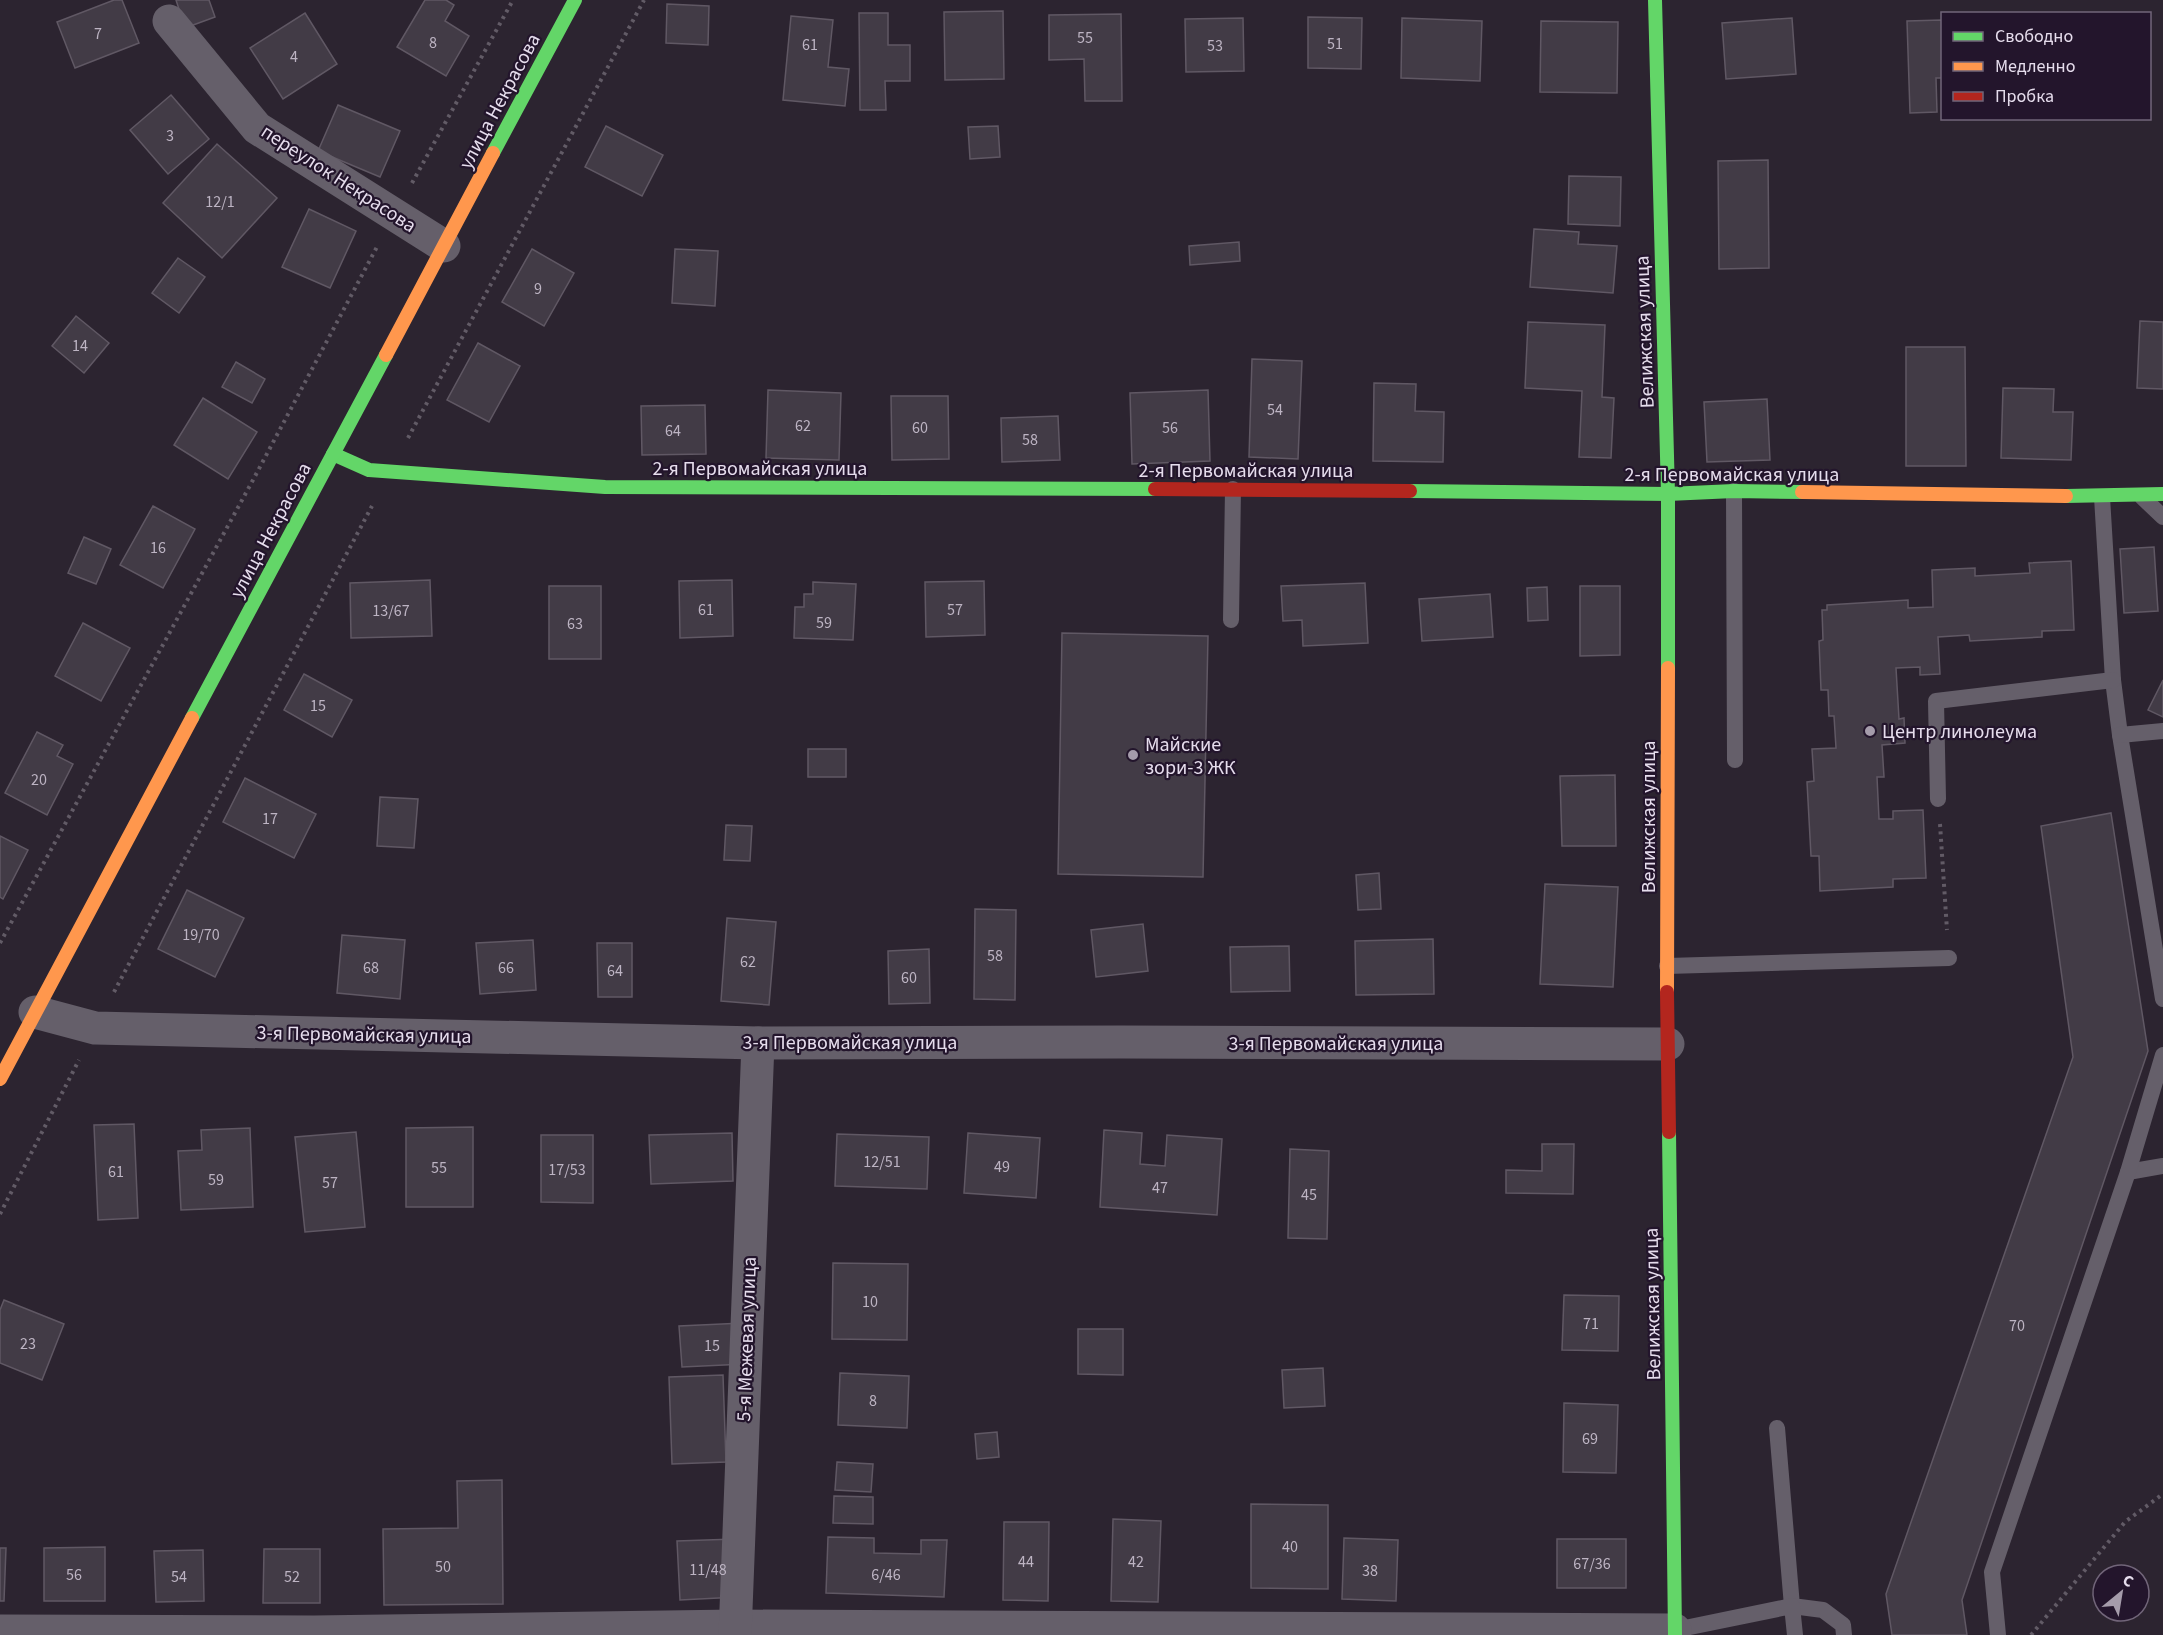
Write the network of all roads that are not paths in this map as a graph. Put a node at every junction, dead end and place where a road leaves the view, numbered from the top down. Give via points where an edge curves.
1 (575, 0) edge
2 (1655, 0) edge
3 (170, 21) dead end
4 (444, 246) junction
5 (333, 454) junction
6 (1233, 489) junction
7 (1734, 491) junction
8 (1668, 494) junction
9 (2139, 494) junction
10 (2163, 494) edge
11 (2102, 497) junction
12 (2163, 518) edge
13 (1230, 620) dead end
14 (2113, 680) junction
15 (2163, 730) edge
16 (2120, 735) junction
17 (1735, 760) dead end
18 (1938, 799) road end
19 (1949, 958) road end
20 (1667, 966) junction
21 (2163, 999) edge
22 (35, 1012) junction
23 (758, 1043) junction
24 (1668, 1044) junction
25 (2163, 1055) edge
26 (0, 1079) edge
27 (2163, 1166) edge
28 (2128, 1172) junction
29 (1777, 1428) dead end
30 (1792, 1606) junction
31 (0, 1631) edge
32 (735, 1631) edge
33 (1675, 1632) edge
34 (314, 1633) edge
35 (1795, 1635) edge
36 (1844, 1635) edge
37 (1998, 1635) edge

1 - 4 street, улица Некрасова
2 - 8 street, Велижская улица
3 - 4 street, переулок Некрасова via 257,128
4 - 5 street, улица Некрасова
5 - 6 street, 2-я Первомайская улица via 369,470 605,487
5 - 22 street, улица Некрасова
6 - 8 street, 2-я Первомайская улица
6 - 13 lane
7 - 8 street, 2-я Первомайская улица
7 - 11 street, 2-я Первомайская улица
7 - 17 lane
8 - 20 street, Велижская улица
9 - 10 street, 2-я Первомайская улица
9 - 11 street, 2-я Первомайская улица
9 - 12 lane
11 - 14 lane
14 - 16 lane
14 - 18 lane via 1936,701
15 - 16 lane
16 - 21 lane
19 - 20 lane
20 - 24 street, Велижская улица
22 - 23 street, 3-я Первомайская улица via 95,1028
22 - 26 street, улица Некрасова
23 - 24 street, 3-я Первомайская улица
23 - 32 street, 5-я Межевая улица
24 - 33 street, Велижская улица
25 - 28 lane
27 - 28 lane
28 - 37 lane via 1992,1572
29 - 30 lane
30 - 33 lane
30 - 35 lane
30 - 36 lane via 1823,1610 1843,1625
31 - 34 street
32 - 33 street
32 - 34 street

